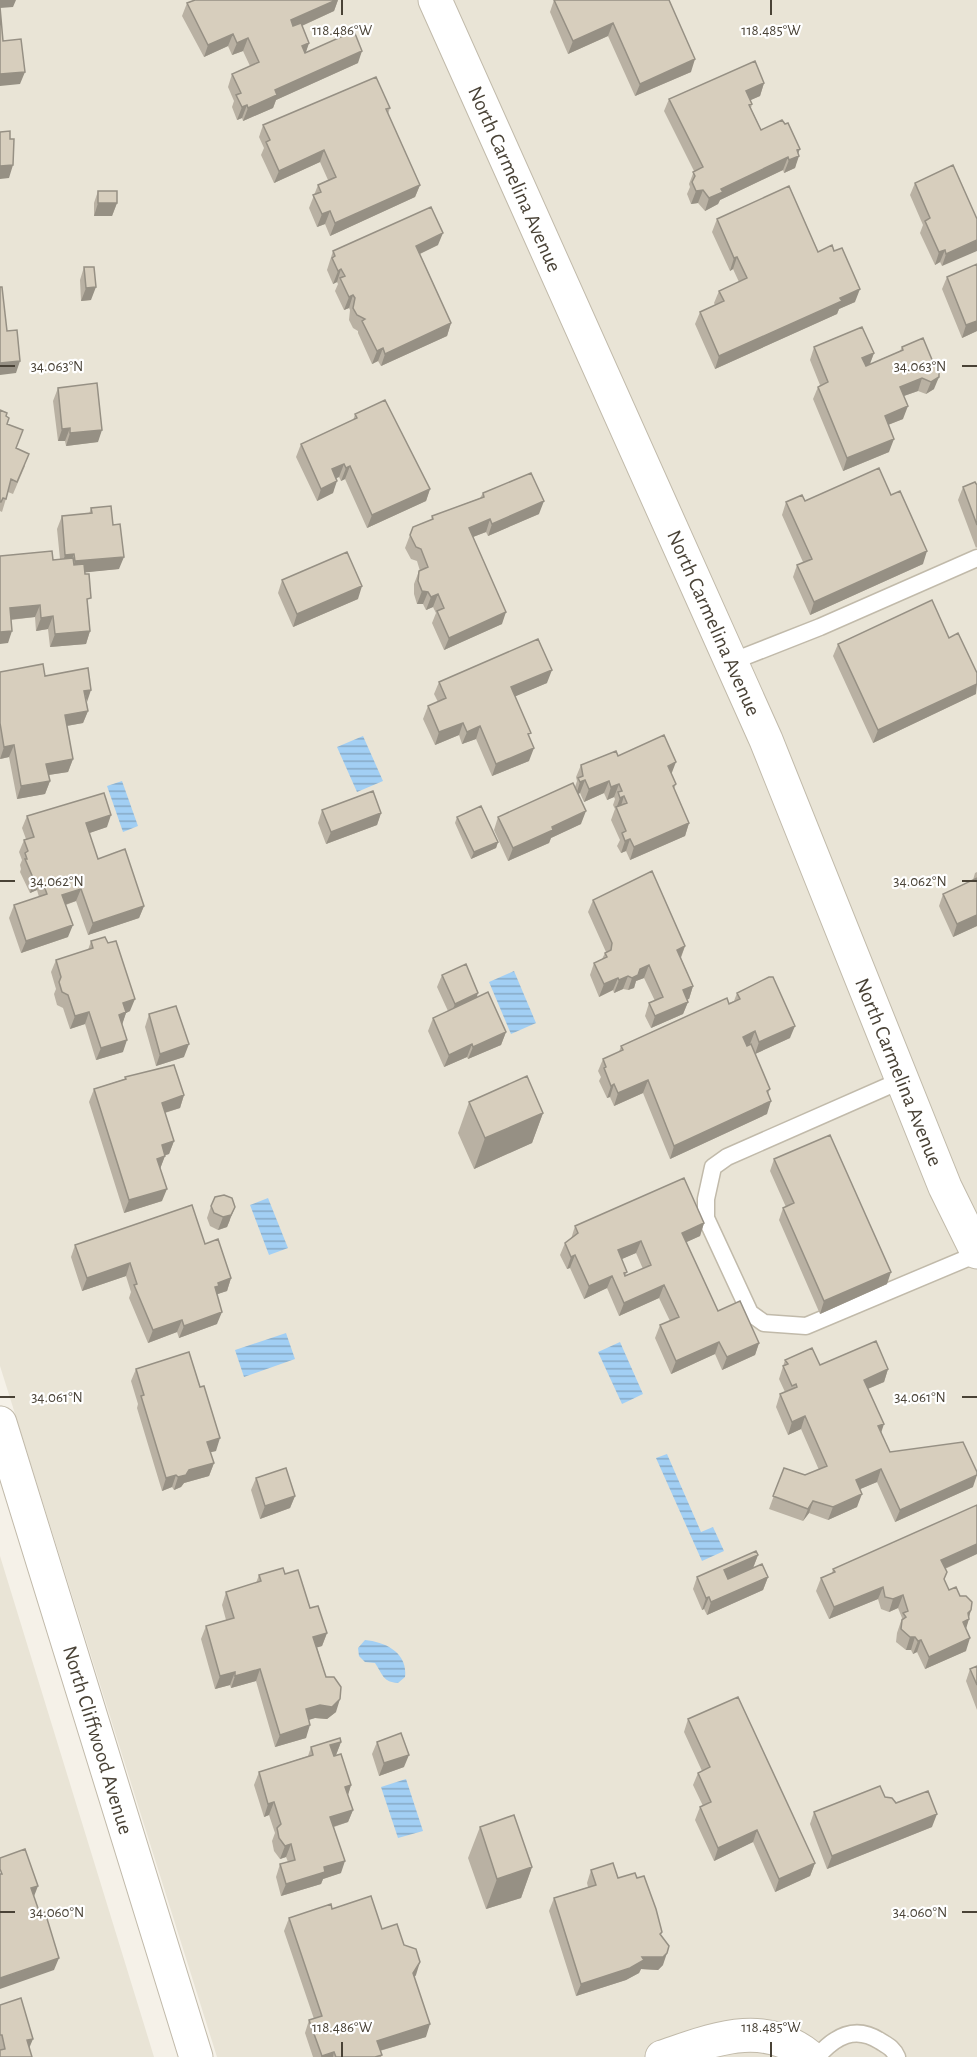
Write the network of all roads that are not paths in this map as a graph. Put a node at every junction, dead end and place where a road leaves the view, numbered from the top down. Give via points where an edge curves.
1 (435, 0) edge
2 (977, 558) edge
3 (731, 662) junction
4 (902, 1080) junction
5 (977, 1253) edge
6 (0, 1423) edge
7 (196, 2057) edge
8 (662, 2057) edge
9 (810, 2057) edge
10 (817, 2057) edge
11 (897, 2057) edge

1 - 3 street, North Carmelina Avenue
2 - 3 lane
3 - 4 street, North Carmelina Avenue
4 - 5 street, North Carmelina Avenue via 945,1187
4 - 5 lane via 720,1162 709,1181 706,1218 750,1313 764,1323 780,1326 806,1326
6 - 7 street, North Cliffwood Avenue
8 - 9 street via 727,2035 765,2035 801,2049
10 - 11 lane via 829,2043 850,2032 871,2035 894,2049

